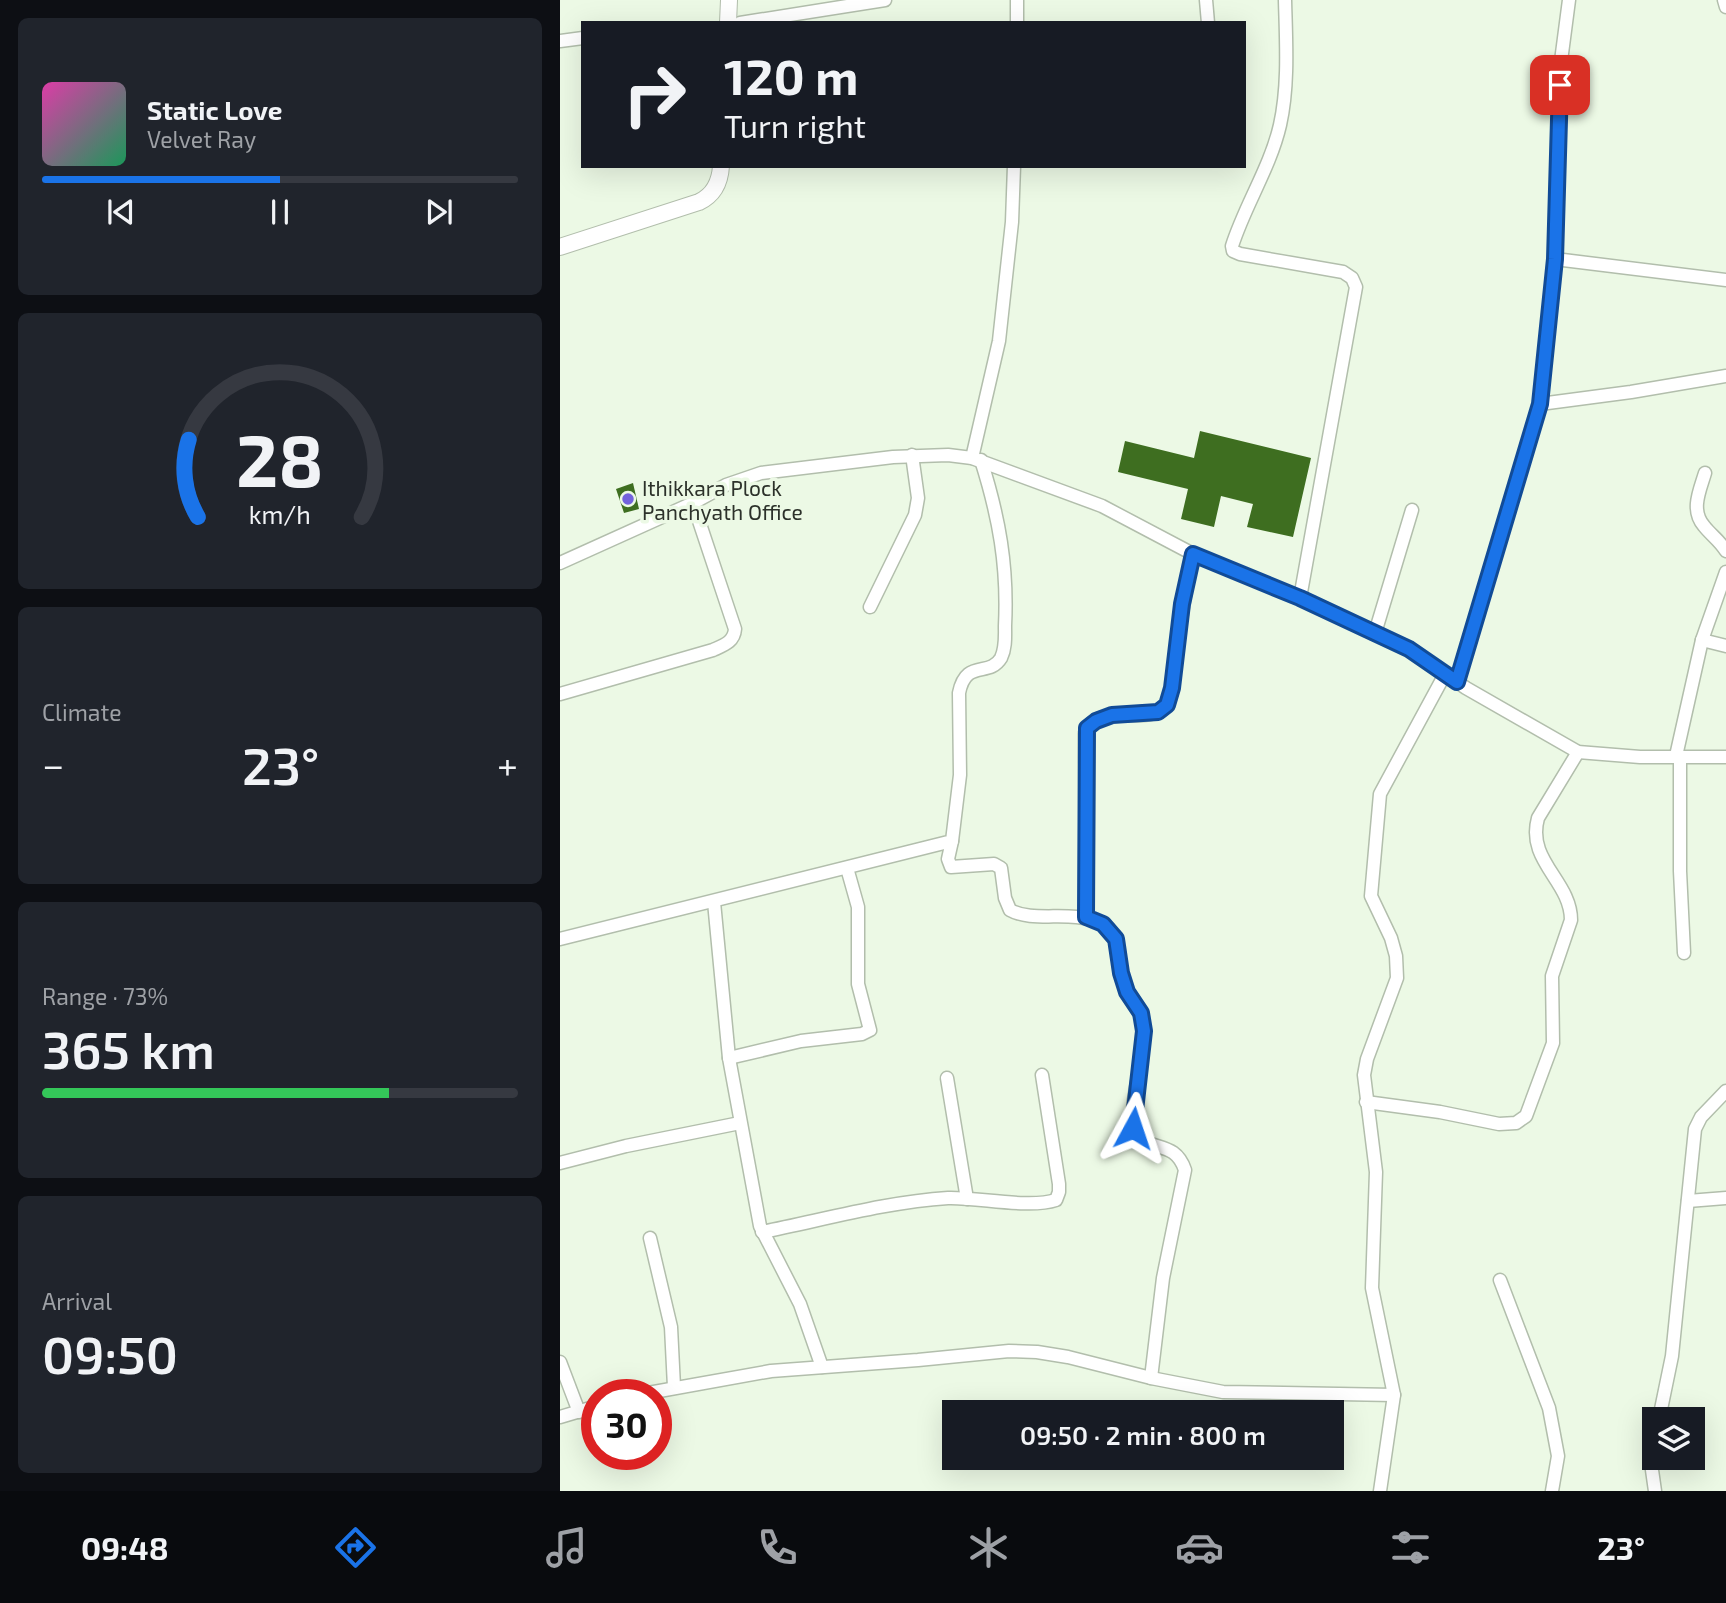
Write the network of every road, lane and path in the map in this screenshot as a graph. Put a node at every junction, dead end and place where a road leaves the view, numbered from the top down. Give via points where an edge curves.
1 (729, 0) edge
2 (885, 0) edge
3 (1017, 0) edge
4 (1206, 0) edge
5 (1285, 0) edge
6 (1569, 0) edge
7 (1724, 0) edge
8 (1726, 7) edge
9 (728, 21) edge
10 (753, 21) edge
11 (1017, 21) edge
12 (1208, 21) edge
13 (581, 37) edge
14 (560, 41) edge
15 (721, 168) edge
16 (1014, 168) edge
17 (560, 247) edge
18 (1555, 259) junction
19 (1726, 280) edge
20 (1726, 376) edge
21 (1540, 404) junction
22 (912, 456) junction
23 (977, 459) junction
24 (1705, 473) dead end
25 (693, 503) junction
26 (1412, 510) dead end
27 (1726, 551) edge
28 (1193, 554) junction
29 (560, 563) edge
30 (1726, 572) edge
31 (1300, 598) junction
32 (870, 607) dead end
33 (1376, 634) junction
34 (1702, 640) junction
35 (1726, 646) edge
36 (1445, 674) junction
37 (1457, 682) junction
38 (560, 694) edge
39 (1578, 752) junction
40 (1678, 756) junction
41 (1726, 757) edge
42 (951, 841) junction
43 (847, 868) junction
44 (714, 902) junction
45 (1086, 917) junction
46 (560, 939) edge
47 (1684, 953) dead end
48 (729, 1058) junction
49 (1042, 1075) dead end
50 (947, 1078) dead end
51 (1726, 1091) edge
52 (1366, 1101) junction
53 (740, 1123) junction
54 (560, 1163) edge
55 (1726, 1198) edge
56 (967, 1199) junction
57 (1688, 1201) junction
58 (762, 1232) junction
59 (650, 1238) dead end
60 (1500, 1280) dead end
61 (560, 1362) edge
62 (822, 1367) junction
63 (1151, 1378) junction
64 (674, 1387) joint
65 (1394, 1395) junction
66 (1661, 1407) edge
67 (579, 1412) joint
68 (560, 1417) edge
69 (1652, 1470) edge
70 (1380, 1491) edge
71 (1552, 1491) edge
72 (1655, 1491) edge

1 - 9 street
2 - 10 street
3 - 11 street
4 - 12 street
5 - 31 street via 1280,125 1233,251 1343,272 1356,287
6 - 18 street via 1561,61
7 - 8 street
13 - 14 street
15 - 17 street via 716,188 699,202
16 - 23 street via 999,341
18 - 19 street
18 - 21 street
20 - 21 street
21 - 37 street
22 - 23 street
22 - 25 street via 761,473
22 - 32 street via 918,498 915,515
23 - 28 street via 1102,506
23 - 42 street via 1002,539 1005,645 996,663 961,681 960,775
24 - 27 street via 1697,513
25 - 29 street
25 - 38 street via 734,636 713,650
26 - 33 street
28 - 31 street
28 - 45 street via 1167,705 1158,712 1103,718 1090,724 1085,733
30 - 34 street
31 - 33 street
33 - 36 street via 1409,649
34 - 35 street
34 - 40 street
36 - 37 street
36 - 52 street via 1380,794 1371,896 1391,938 1398,978 1367,1059
37 - 39 street
39 - 40 street
39 - 52 street via 1536,826 1538,851 1566,898 1571,920 1552,976 1553,1043 1526,1116 1516,1123 1499,1124
40 - 41 street
40 - 47 street
42 - 43 street
42 - 45 street via 951,867 993,864 1001,868 1010,910 1024,916
43 - 44 street
43 - 48 street via 858,907 858,973 870,1030
44 - 46 street
44 - 48 street
45 - 63 street via 1103,924 1116,939 1127,992 1141,1013 1144,1031 1134,1130 1143,1140 1175,1152 1185,1170 1163,1278
48 - 53 street
49 - 56 street via 1058,1197 1050,1202
50 - 56 street
51 - 57 street via 1695,1129
52 - 65 street via 1376,1171 1372,1287
53 - 54 street
53 - 58 street
55 - 57 street
56 - 58 street via 909,1203
57 - 66 street via 1672,1356
58 - 62 street via 800,1304
59 - 64 street via 671,1327
60 - 71 street via 1549,1408 1558,1456
61 - 67 street
62 - 63 street via 1009,1351 1068,1357
62 - 64 street
63 - 65 street via 1223,1392
65 - 70 street
67 - 68 street
69 - 72 street

